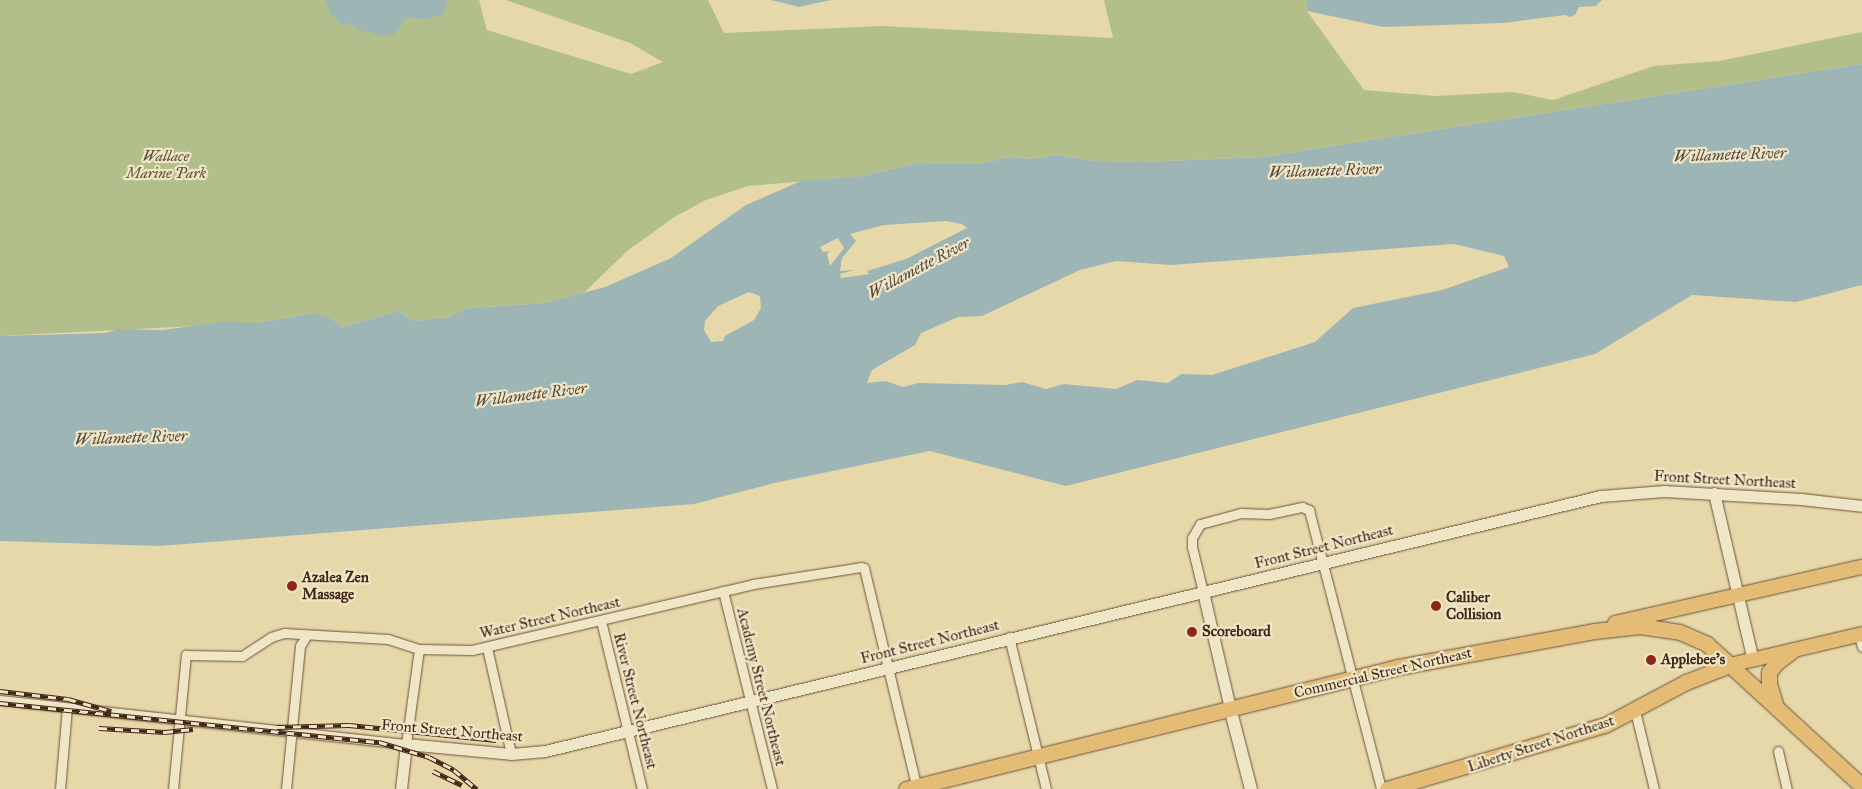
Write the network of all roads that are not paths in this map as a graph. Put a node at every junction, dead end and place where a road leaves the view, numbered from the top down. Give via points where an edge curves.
1 (1714, 494) junction
2 (1862, 506) edge
3 (1324, 562) junction
4 (1862, 567) edge
5 (723, 591) junction
6 (1202, 592) junction
7 (1738, 597) junction
8 (601, 620) junction
9 (1594, 631) junction
10 (307, 635) junction
11 (1009, 638) junction
12 (1861, 639) edge
13 (419, 648) junction
14 (487, 648) junction
15 (1793, 650) junction
16 (1753, 660) junction
17 (1730, 666) junction
18 (887, 668) junction
19 (1351, 679) junction
20 (0, 700) edge
21 (750, 702) junction
22 (1776, 707) junction
23 (66, 708) junction
24 (1230, 708) junction
25 (1635, 711) junction
26 (180, 720) junction
27 (292, 732) junction
28 (628, 732) junction
29 (406, 744) junction
30 (1778, 751) dead end
31 (511, 754) junction
32 (1038, 757) junction
33 (1862, 786) edge
34 (913, 788) edge
35 (60, 789) edge
36 (173, 789) edge
37 (286, 789) edge
38 (401, 789) edge
39 (642, 789) edge
40 (772, 789) edge
41 (1046, 789) edge
42 (1251, 789) edge
43 (1380, 789) edge
44 (1387, 789) edge
45 (1654, 789) edge
46 (1787, 789) edge

1 - 2 street, Front Street Northeast
1 - 3 street, Front Street Northeast via 1652,491 1600,496
1 - 7 street
3 - 6 street, Front Street Northeast
3 - 6 street via 1309,510 1302,507 1269,514 1241,513 1200,524 1195,530 1192,547
3 - 19 street
4 - 7 main road, Commercial Street Northeast
5 - 8 street, Water Street Northeast
5 - 18 street, Water Street Northeast via 841,568 864,568
5 - 21 street, Academy Street Northeast
6 - 11 street, Front Street Northeast
6 - 24 street
7 - 9 main road, Commercial Street Northeast via 1609,624
7 - 16 street
8 - 14 street, Water Street Northeast
8 - 28 street, River Street Northeast
9 - 17 highway via 1664,627 1707,644
9 - 19 highway, Commercial Street Northeast via 1438,658
10 - 13 street, Water Street Northeast via 321,633 388,639
10 - 26 street, Water Street Northeast via 276,634 253,651 237,657 186,655
10 - 27 street via 300,646
11 - 18 street, Front Street Northeast
11 - 32 street
12 - 15 main road, Liberty Street Northeast
13 - 14 street, Water Street Northeast
13 - 29 street
14 - 31 street
15 - 16 main road, Liberty Street Northeast
15 - 22 highway via 1769,672
16 - 17 main road, Liberty Street Northeast
17 - 22 highway
17 - 25 highway, Liberty Street Northeast via 1686,682
18 - 21 street, Front Street Northeast
18 - 34 street
19 - 24 highway, Commercial Street Northeast
19 - 43 street
20 - 23 street, Front Street Northeast
21 - 28 street, Front Street Northeast
21 - 40 street, Academy Street Northeast
22 - 33 highway
23 - 26 street, Front Street Northeast
23 - 35 street
24 - 32 highway, Commercial Street Northeast
24 - 42 main road
25 - 44 highway, Liberty Street Northeast via 1558,740
25 - 45 street
26 - 27 street, Front Street Northeast
26 - 36 street
27 - 29 street, Front Street Northeast
27 - 37 street
28 - 31 street, Front Street Northeast via 545,751
28 - 39 street, River Street Northeast
29 - 31 street, Front Street Northeast
29 - 38 street
30 - 46 street
32 - 34 highway, Commercial Street Northeast
32 - 41 street

